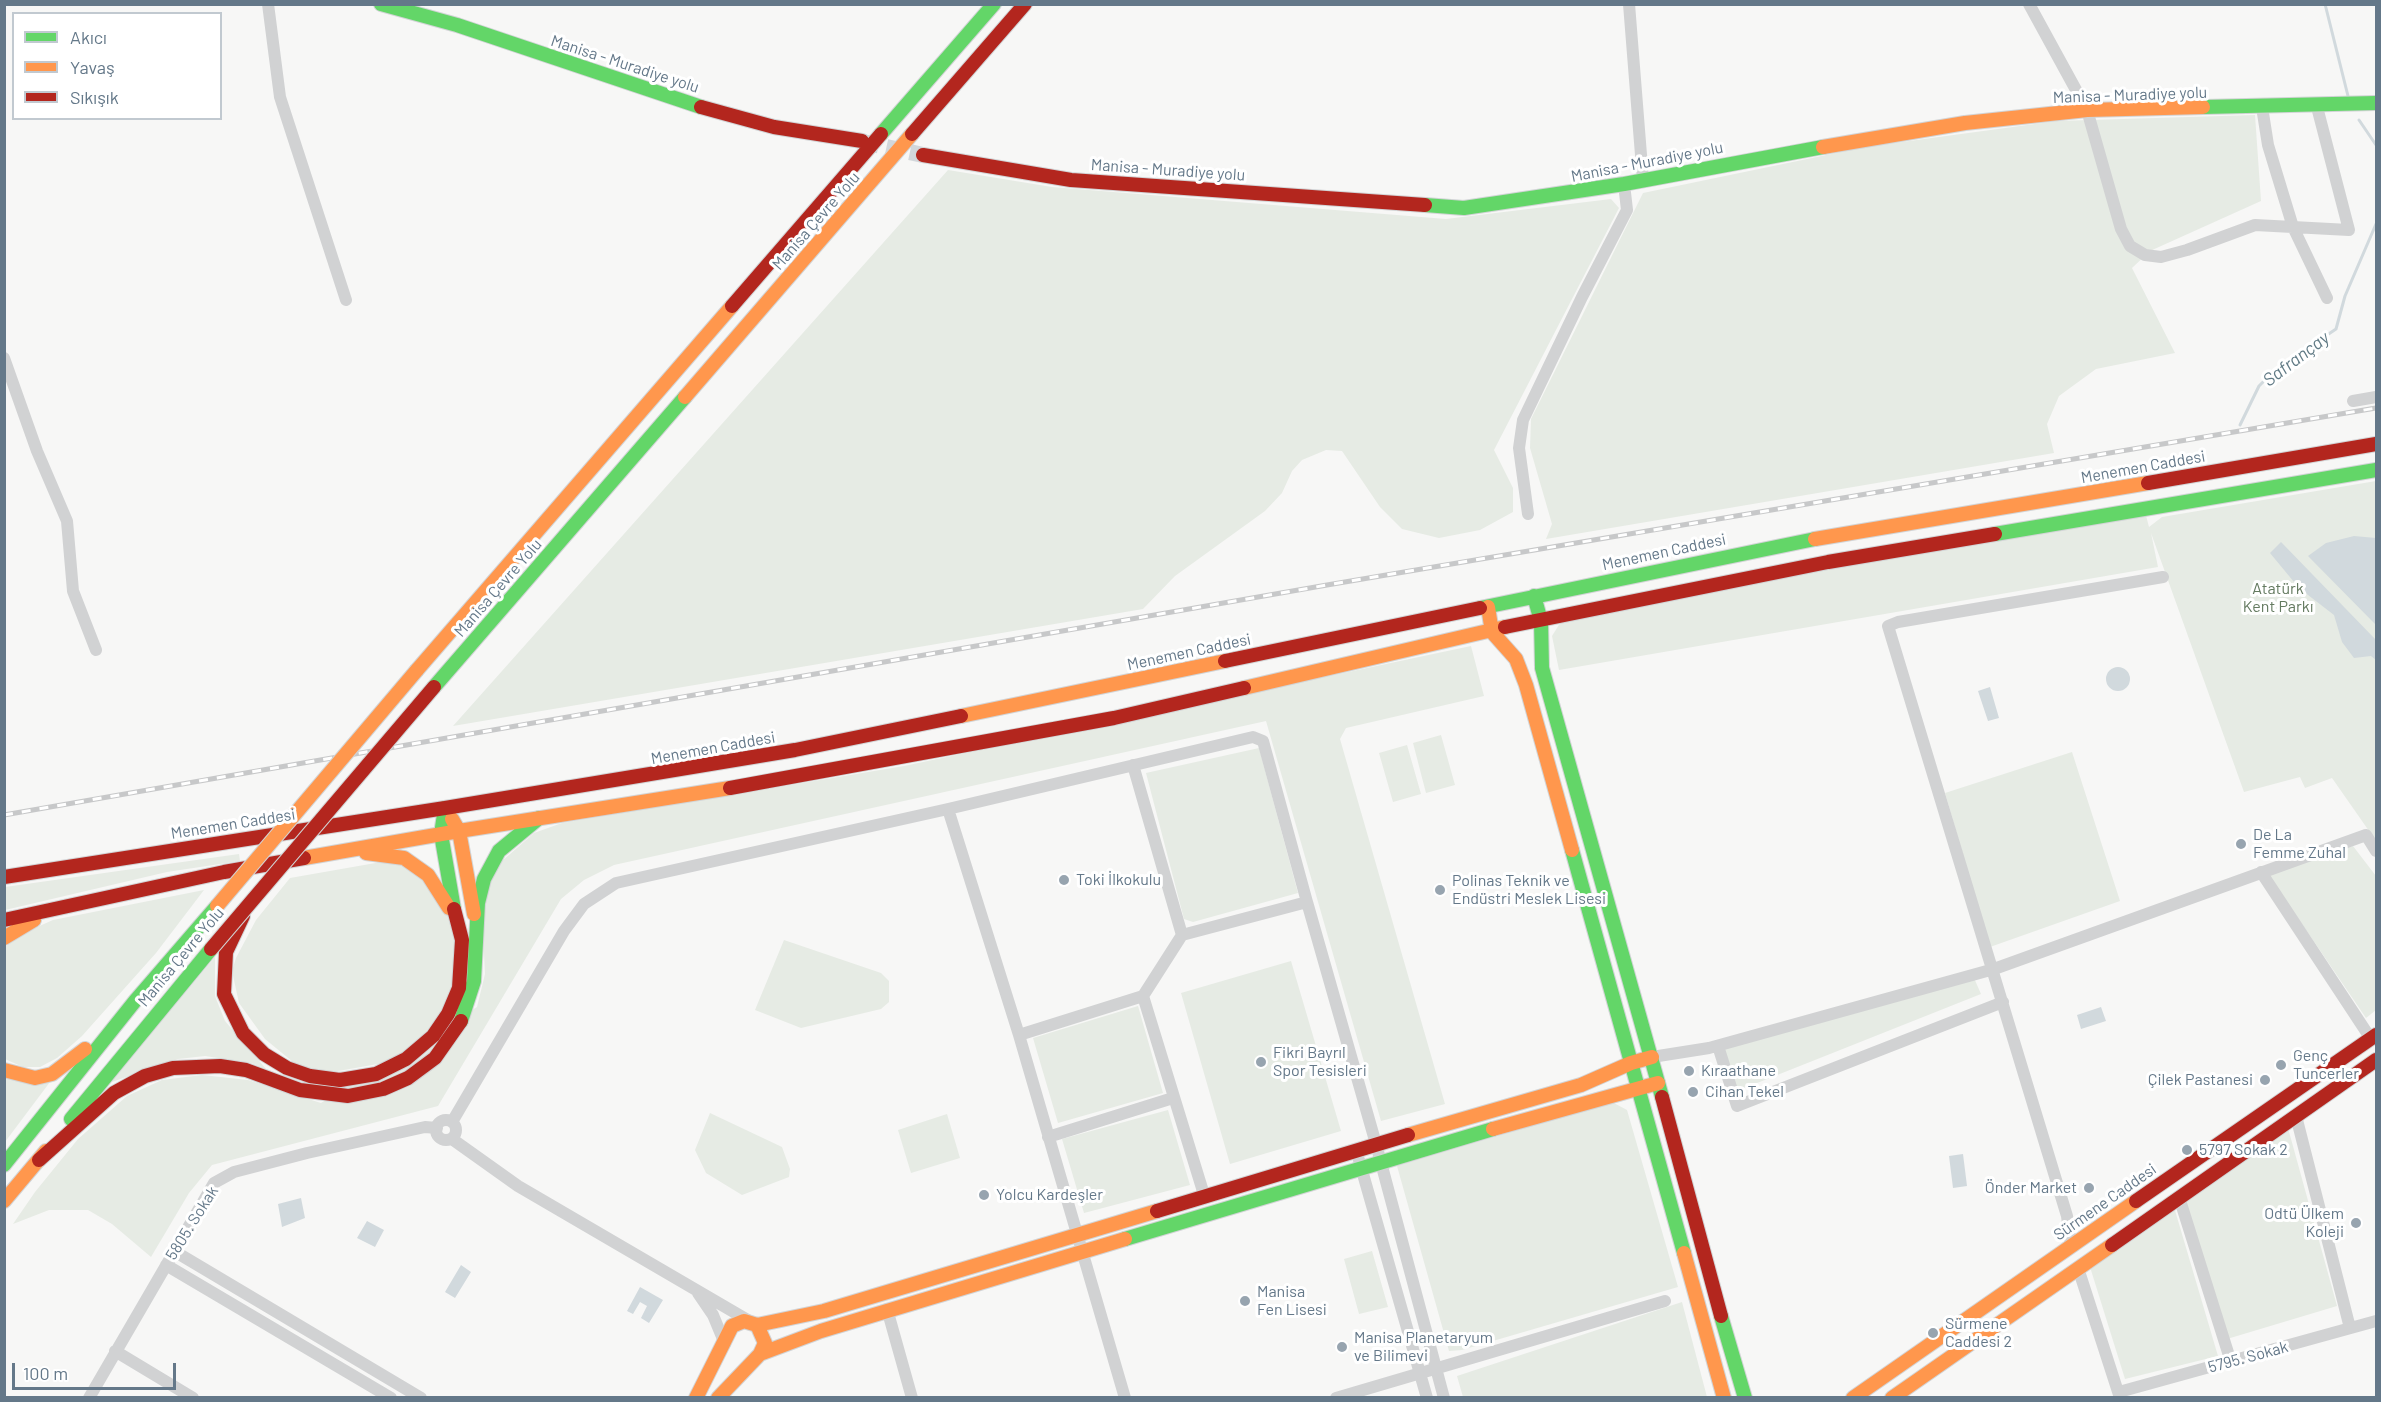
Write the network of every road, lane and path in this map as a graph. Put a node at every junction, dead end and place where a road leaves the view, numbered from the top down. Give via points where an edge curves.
1 (268, 4) edge
2 (381, 4) edge
3 (994, 4) edge
4 (1025, 4) edge
5 (1629, 4) edge
6 (2029, 4) edge
7 (2376, 103) edge
8 (2317, 106) junction
9 (2262, 107) junction
10 (2087, 110) junction
11 (862, 141) tunnel mouth
12 (923, 155) tunnel mouth
13 (1643, 180) junction
14 (1624, 184) junction
15 (2293, 227) junction
16 (2327, 298) dead end
17 (346, 300) dead end
18 (4, 358) edge
19 (2376, 397) edge
20 (2354, 401) dead end
21 (2376, 444) edge
22 (2376, 470) edge
23 (1528, 514) dead end
24 (2163, 577) dead end
25 (1534, 596) junction
26 (1488, 607) junction
27 (1541, 621) junction
28 (1492, 632) junction
29 (96, 650) dead end
30 (1133, 765) junction
31 (445, 808) junction
32 (948, 809) junction
33 (539, 818) junction
34 (459, 831) junction
35 (441, 834) junction
36 (2376, 850) edge
37 (332, 853) junction
38 (2261, 872) junction
39 (4, 876) edge
40 (253, 897) junction
41 (1307, 902) junction
42 (67, 906) junction
43 (456, 919) junction
44 (4, 920) edge
45 (477, 923) junction
46 (1182, 935) junction
47 (4, 938) edge
48 (1994, 969) junction
49 (1143, 996) junction
50 (135, 1001) junction
51 (2003, 1002) junction
52 (1018, 1035) junction
53 (2374, 1037) edge
54 (1718, 1046) junction
55 (1652, 1057) junction
56 (2376, 1060) edge
57 (1631, 1063) junction
58 (4, 1070) edge
59 (1658, 1083) junction
60 (1637, 1088) junction
61 (2292, 1096) junction
62 (1173, 1098) junction
63 (2296, 1116) junction
64 (452, 1122) junction
65 (436, 1128) junction
66 (1048, 1137) junction
67 (452, 1139) junction
68 (1376, 1144) junction
69 (1357, 1150) junction
70 (39, 1160) junction
71 (1380, 1161) junction
72 (4, 1165) edge
73 (1361, 1168) junction
74 (2179, 1197) junction
75 (1205, 1198) junction
76 (4, 1201) edge
77 (1077, 1234) junction
78 (2071, 1246) junction
79 (174, 1251) junction
80 (1082, 1251) junction
81 (166, 1265) junction
82 (2078, 1268) junction
83 (697, 1292) junction
84 (1665, 1301) dead end
85 (887, 1309) junction
86 (2376, 1321) edge
87 (754, 1323) junction
88 (2350, 1328) junction
89 (115, 1352) junction
90 (731, 1352) junction
91 (757, 1356) junction
92 (2231, 1362) junction
93 (1436, 1368) junction
94 (1419, 1372) junction
95 (2120, 1395) edge
96 (89, 1398) edge
97 (193, 1398) edge
98 (391, 1398) edge
99 (421, 1398) edge
100 (696, 1398) edge
101 (718, 1398) edge
102 (912, 1398) edge
103 (1125, 1398) edge
104 (1336, 1398) edge
105 (1426, 1398) edge
106 (1444, 1398) edge
107 (1724, 1398) edge
108 (1745, 1398) edge
109 (1853, 1398) edge
110 (1892, 1398) edge

1 - 17 street via 280,97
2 - 11 main road, Manisa - Muradiye yolu via 458,25 666,97 774,127
3 - 50 main road, Manisa Çevre Yolu, bridge
4 - 40 main road, Manisa Çevre Yolu, bridge
5 - 13 street
6 - 10 street
7 - 8 main road, Manisa - Muradiye yolu
8 - 9 main road, Manisa - Muradiye yolu
8 - 15 street via 2349,230
9 - 10 main road, Manisa - Muradiye yolu
9 - 15 street via 2268,145
10 - 13 main road, Manisa - Muradiye yolu via 1965,123
10 - 15 street via 2121,229 2130,246 2145,255 2161,257 2255,225
12 - 14 main road, Manisa - Muradiye yolu via 1071,180 1464,208
13 - 14 main road, Manisa - Muradiye yolu
14 - 23 street via 1627,210 1523,420 1519,447
15 - 16 street
18 - 29 street via 67,521 73,591
19 - 20 street
21 - 25 main road, Menemen Caddesi via 1776,546
22 - 27 main road via 1840,560
24 - 48 street via 1888,626
25 - 26 main road, Menemen Caddesi
25 - 27 main road
26 - 28 main road
26 - 31 main road, Menemen Caddesi via 807,748
27 - 28 main road
27 - 55 main road via 1542,668
28 - 33 main road via 1114,718 708,792
28 - 57 main road via 1516,659 1524,678
30 - 32 street
30 - 41 street via 1253,737 1263,741
30 - 46 street
31 - 34 main road
31 - 35 main road
31 - 39 main road, Menemen Caddesi
32 - 52 street
32 - 64 street via 639,877 596,893 564,931
33 - 34 main road
33 - 45 main road via 500,851 484,879
34 - 35 main road
34 - 45 main road
35 - 37 main road
35 - 43 main road
36 - 38 street via 2366,835
37 - 42 main road
37 - 43 main road via 376,853 404,858 428,875
38 - 48 street
38 - 53 street
40 - 43 main road via 226,952 224,994 231,1012 243,1033 264,1054 310,1076 340,1080 376,1074 406,1059 433,1036 459,988 462,940
40 - 70 main road, Manisa Çevre Yolu, bridge via 103,1076
41 - 46 street
41 - 68 street
42 - 44 main road
42 - 47 main road via 20,926
45 - 70 main road via 474,981 465,1013 435,1058 408,1078 383,1089 348,1096 300,1090 246,1070 220,1066 173,1068 145,1076 114,1093
46 - 49 street
48 - 51 street
48 - 54 street
49 - 52 street
49 - 62 street
50 - 58 main road via 68,1065 52,1074 35,1078
50 - 72 main road, Manisa Çevre Yolu
51 - 54 street via 1737,1106
51 - 78 street via 2067,1216
52 - 66 street
53 - 61 main road, Sürmene Caddesi
54 - 55 street
55 - 57 main road
55 - 59 main road
56 - 63 main road
57 - 60 main road
57 - 68 main road via 1581,1085
59 - 60 main road
59 - 108 main road
60 - 71 main road
60 - 107 main road
61 - 63 main road
61 - 78 main road, Sürmene Caddesi
62 - 66 street
62 - 75 street
63 - 74 main road
63 - 88 street
64 - 65 street via 443,1121
64 - 67 street via 456,1130
65 - 67 street via 442,1139
65 - 79 street, 5805. Sokak via 425,1127 234,1172 214,1184
66 - 77 street
67 - 83 street via 518,1186
68 - 69 main road
68 - 71 street
69 - 73 street
69 - 75 main road
70 - 76 main road, Manisa Çevre Yolu
71 - 73 main road
71 - 93 street
73 - 80 main road
73 - 94 street
74 - 82 main road
74 - 92 street
75 - 77 main road
77 - 80 street
77 - 87 main road via 824,1311
78 - 82 main road
78 - 109 main road, Sürmene Caddesi
79 - 81 street, 5805. Sokak
79 - 99 street
80 - 85 main road
80 - 103 street
81 - 89 street, 5805. Sokak
81 - 98 street
82 - 95 street
82 - 110 main road
83 - 87 street
83 - 90 street
84 - 93 street
85 - 91 main road
85 - 102 street
86 - 88 street, 5795. Sokak
87 - 90 main road via 738,1322 728,1331
87 - 91 main road via 764,1336
88 - 92 street, 5795. Sokak
89 - 96 street, 5805. Sokak
89 - 97 street
90 - 91 main road
90 - 100 main road
91 - 101 main road
92 - 95 street, 5795. Sokak
93 - 94 street
93 - 106 street
94 - 104 street
94 - 105 street

